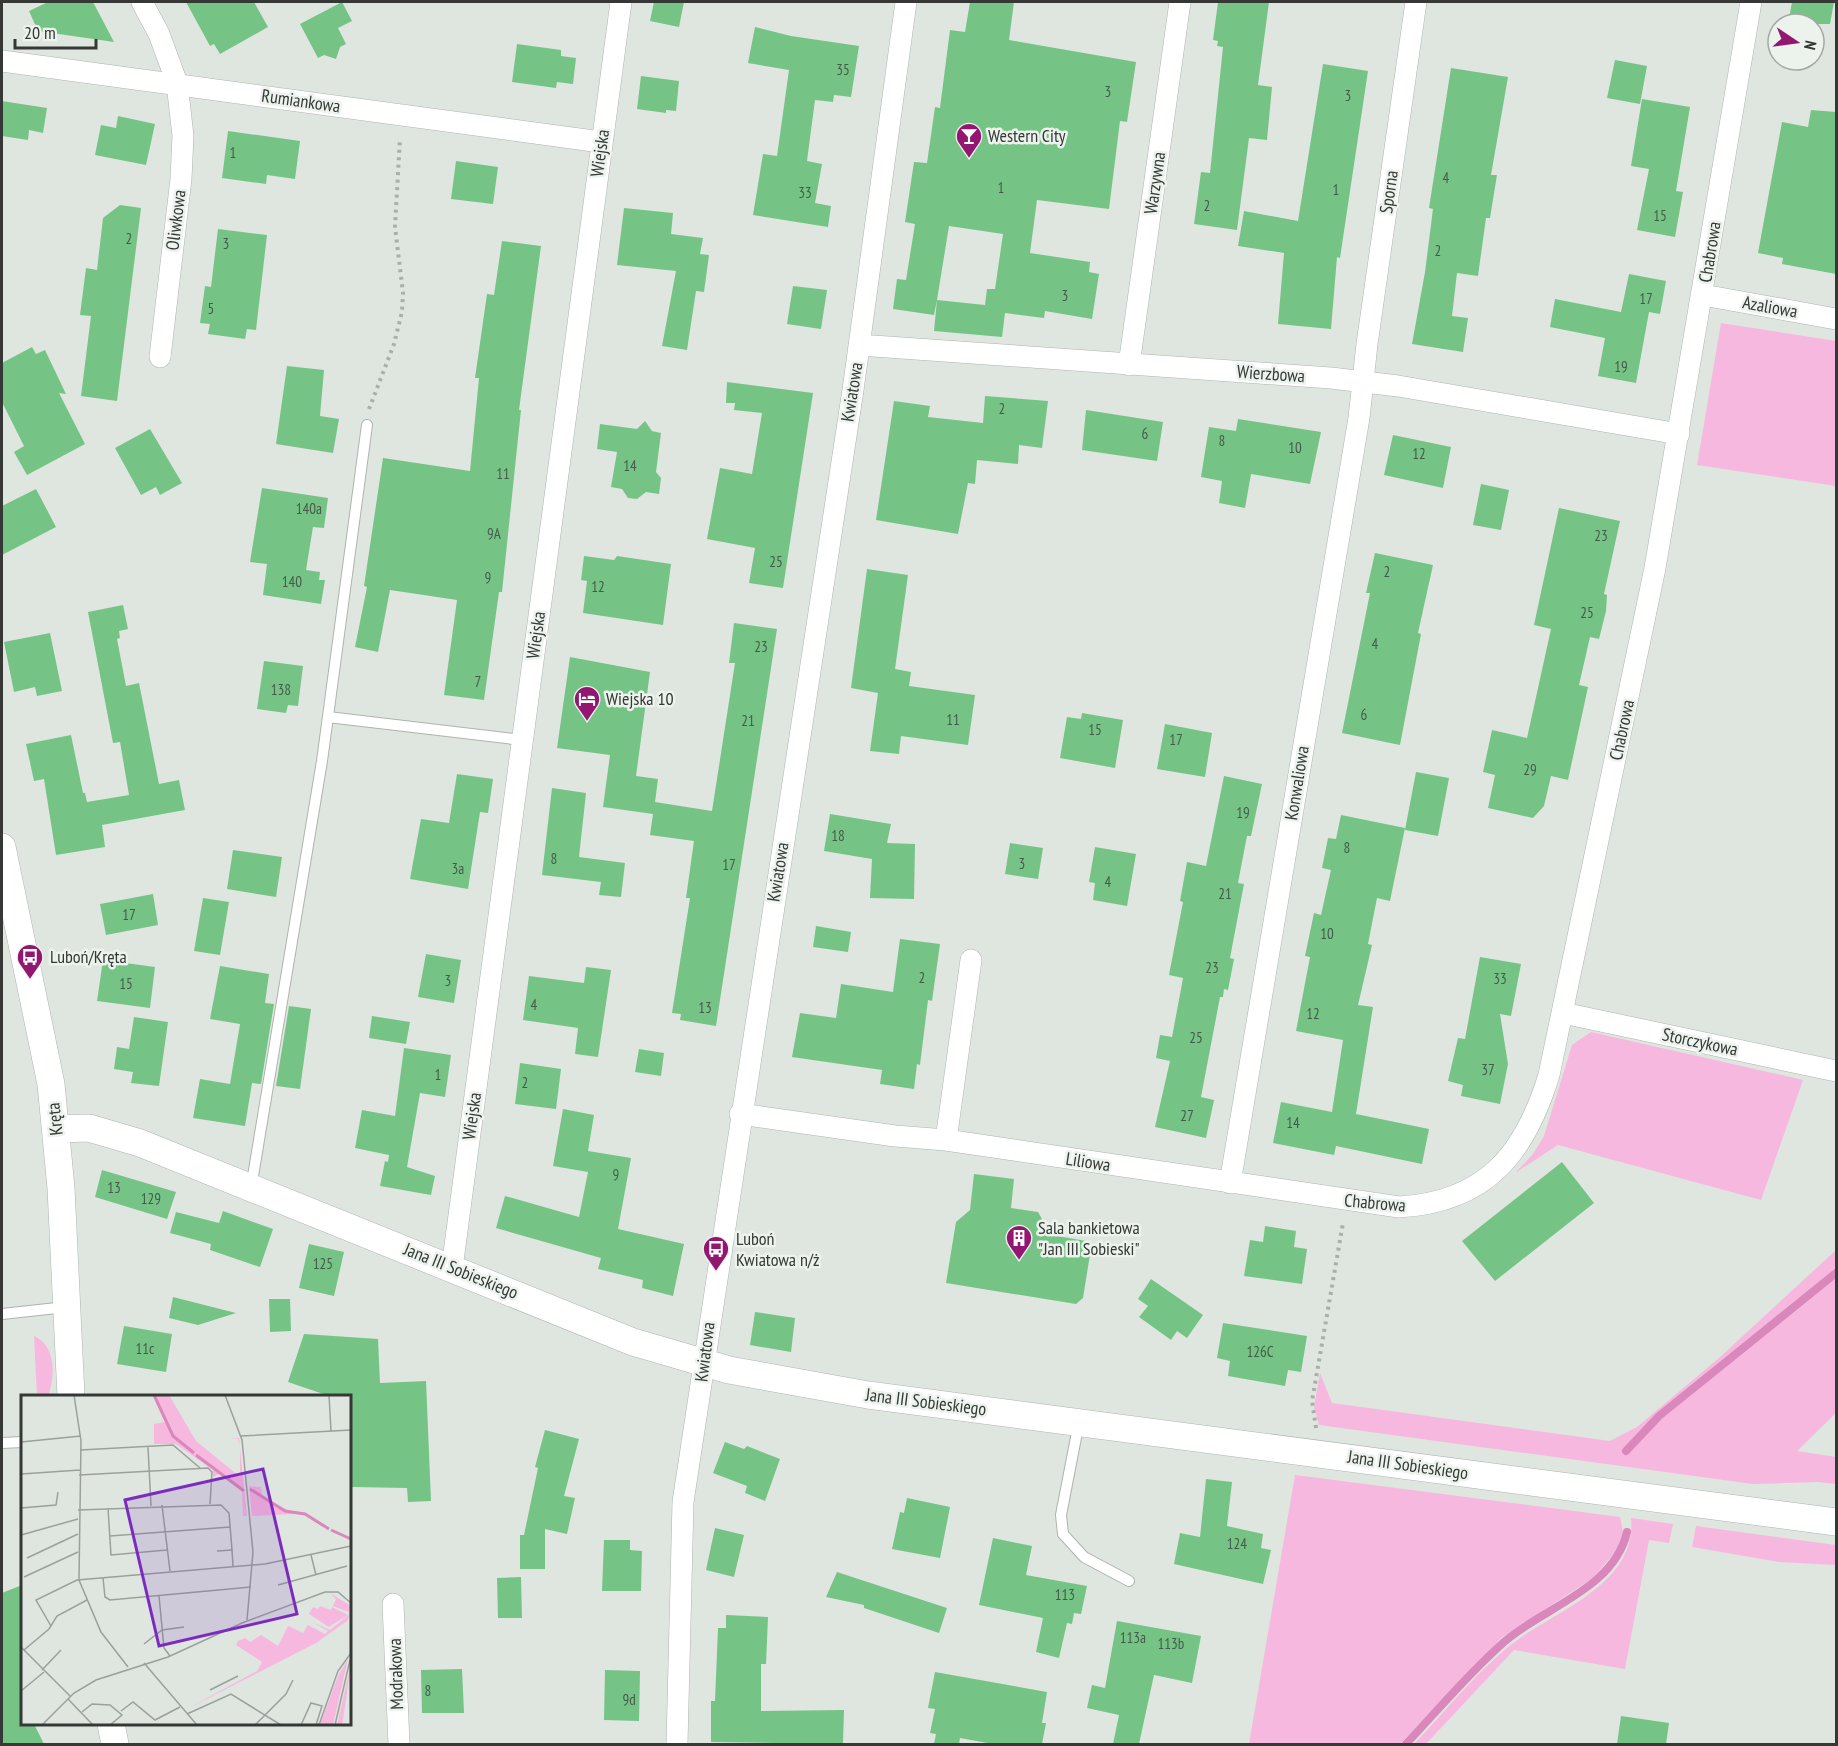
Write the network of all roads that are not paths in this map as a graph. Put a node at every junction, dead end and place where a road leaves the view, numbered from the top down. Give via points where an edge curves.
1 (142, 2) edge
2 (621, 2) edge
3 (906, 2) edge
4 (1180, 2) edge
5 (1416, 2) edge
6 (1751, 2) edge
7 (2, 61) edge
8 (177, 83) junction
9 (601, 142) junction
10 (1703, 296) junction
11 (1836, 319) edge
12 (859, 345) junction
13 (160, 357) dead end
14 (1129, 365) junction
15 (1363, 383) junction
16 (367, 425) road end
17 (1679, 434) junction
18 (328, 717) junction
19 (522, 740) junction
20 (2, 847) edge
21 (971, 960) dead end
22 (1563, 1013) junction
23 (1836, 1071) edge
24 (740, 1114) junction
25 (56, 1129) junction
26 (946, 1140) junction
27 (1230, 1183) junction
28 (251, 1188) junction
29 (452, 1268) junction
30 (66, 1307) junction
31 (2, 1314) edge
32 (703, 1364) junction
33 (71, 1395) edge
34 (1080, 1422) junction
35 (21, 1442) edge
36 (2, 1443) edge
37 (1836, 1522) edge
38 (1129, 1581) dead end
39 (393, 1604) dead end
40 (111, 1725) edge
41 (115, 1744) edge
42 (399, 1744) edge
43 (677, 1744) edge

1 - 8 street, Oliwkowa
2 - 9 street, Wiejska
3 - 12 street, Kwiatowa
4 - 14 street, Warzywna
5 - 15 street, Sporna
6 - 10 street, Chabrowa
7 - 8 street, Rumiankowa
8 - 9 street, Rumiankowa
8 - 13 street, Oliwkowa via 183,136 181,179
9 - 19 street, Wiejska
10 - 11 street, Azaliowa
10 - 17 street, Chabrowa
12 - 14 street, Wierzbowa
12 - 24 street, Kwiatowa
14 - 15 street, Wierzbowa
15 - 17 street, Wierzbowa
15 - 27 street, Konwaliowa
16 - 18 lane
17 - 22 street, Chabrowa via 1629,699
18 - 19 lane
18 - 28 lane
19 - 29 street, Wiejska
20 - 25 street, Kręta via 43,1036
21 - 26 street
22 - 23 street, Storczykowa
22 - 27 street, Chabrowa via 1538,1111 1506,1161 1466,1191 1423,1206 1399,1207
24 - 26 street, Liliowa
24 - 32 street, Kwiatowa
25 - 28 street, Jana III Sobieskiego via 89,1128 122,1136
25 - 30 street, Kręta
26 - 27 street, Liliowa
28 - 29 street, Jana III Sobieskiego
29 - 32 street, Jana III Sobieskiego via 633,1342
30 - 31 lane
30 - 33 street, Kręta
32 - 34 street, Jana III Sobieskiego via 825,1388
32 - 43 street, Kwiatowa via 682,1502
34 - 37 street, Jana III Sobieskiego
34 - 38 lane via 1061,1515 1063,1534 1084,1557
35 - 36 lane
39 - 42 street, Modrakowa
40 - 41 street

